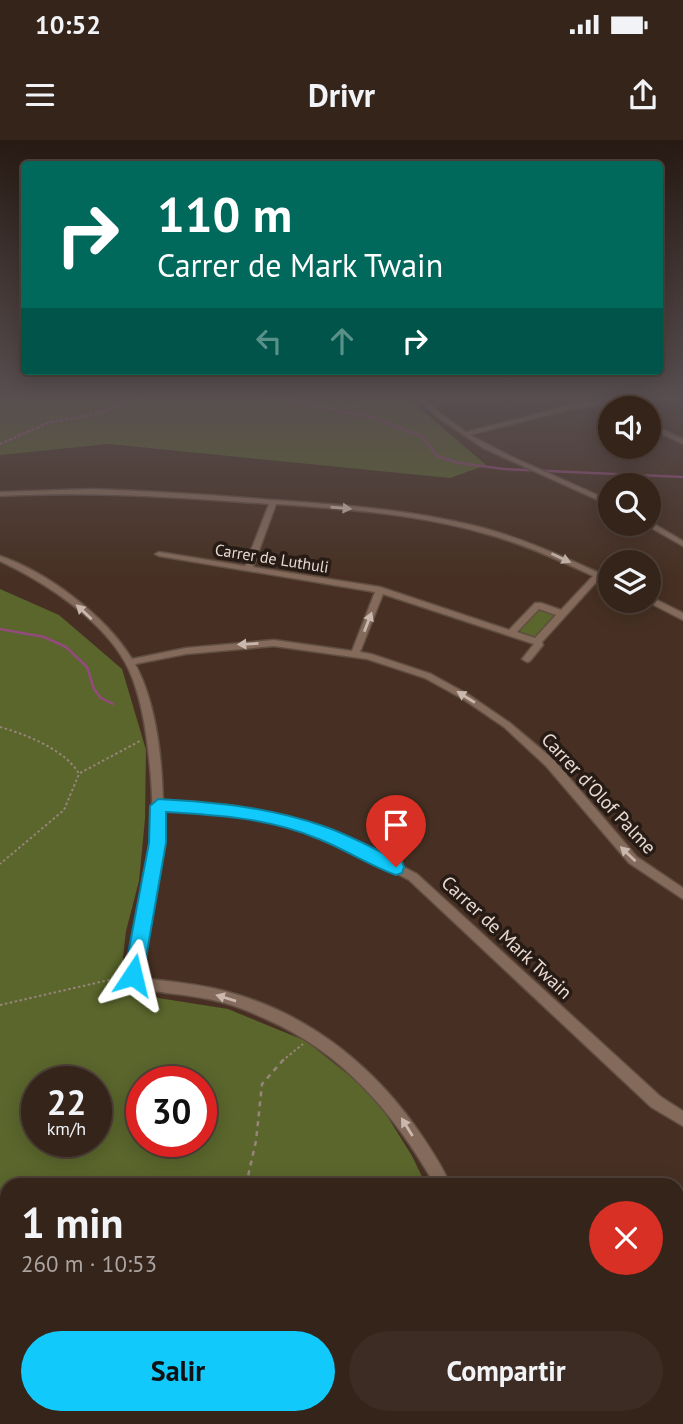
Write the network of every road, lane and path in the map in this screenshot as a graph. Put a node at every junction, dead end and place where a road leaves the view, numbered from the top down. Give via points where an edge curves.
1 (508, 457) edge
2 (0, 494) edge
3 (598, 498) edge
4 (273, 502) junction
5 (661, 530) edge
6 (683, 544) edge
7 (159, 554) dead end
8 (0, 558) edge
9 (248, 569) junction
10 (598, 575) joint
11 (380, 590) junction
12 (661, 606) edge
13 (562, 614) junction
14 (683, 617) edge
15 (512, 632) junction
16 (537, 642) junction
17 (355, 654) junction
18 (527, 659) dead end
19 (130, 662) junction
20 (0, 727) edge
21 (151, 736) junction
22 (79, 774) junction
23 (158, 806) junction
24 (0, 864) edge
25 (683, 894) edge
26 (133, 975) junction
27 (0, 1005) edge
28 (313, 1035) junction
29 (683, 1118) edge
30 (248, 1178) edge
31 (439, 1178) edge

1 - 3 street
2 - 4 street via 122,491
4 - 9 street
4 -> 10 street via 426,517 522,543
5 - 6 street
7 - 9 street, Carrer de Luthuli
19 -> 8 street via 67,597
9 - 11 street, Carrer de Luthuli
10 - 13 street
11 - 15 street, Carrer de Luthuli
17 -> 11 street
12 - 14 street
13 - 15 street via 538,605
13 - 16 street
15 - 16 street, Carrer de Luthuli
16 - 18 street
17 -> 19 street, Carrer d'Olof Palme via 274,643 186,651
25 -> 17 street, Carrer d'Olof Palme via 633,860 550,763 507,725 428,676
19 - 21 street
20 - 22 path via 13,729 73,762
21 - 22 path
21 - 23 street
22 - 24 path via 64,810
23 - 26 street via 158,843
23 - 29 street, Carrer de Mark Twain via 262,815 320,832 413,877 656,1102
26 - 27 path
28 -> 26 street via 285,1019 222,996 140,983
28 - 30 path via 262,1084
31 -> 28 street via 398,1113 361,1070

